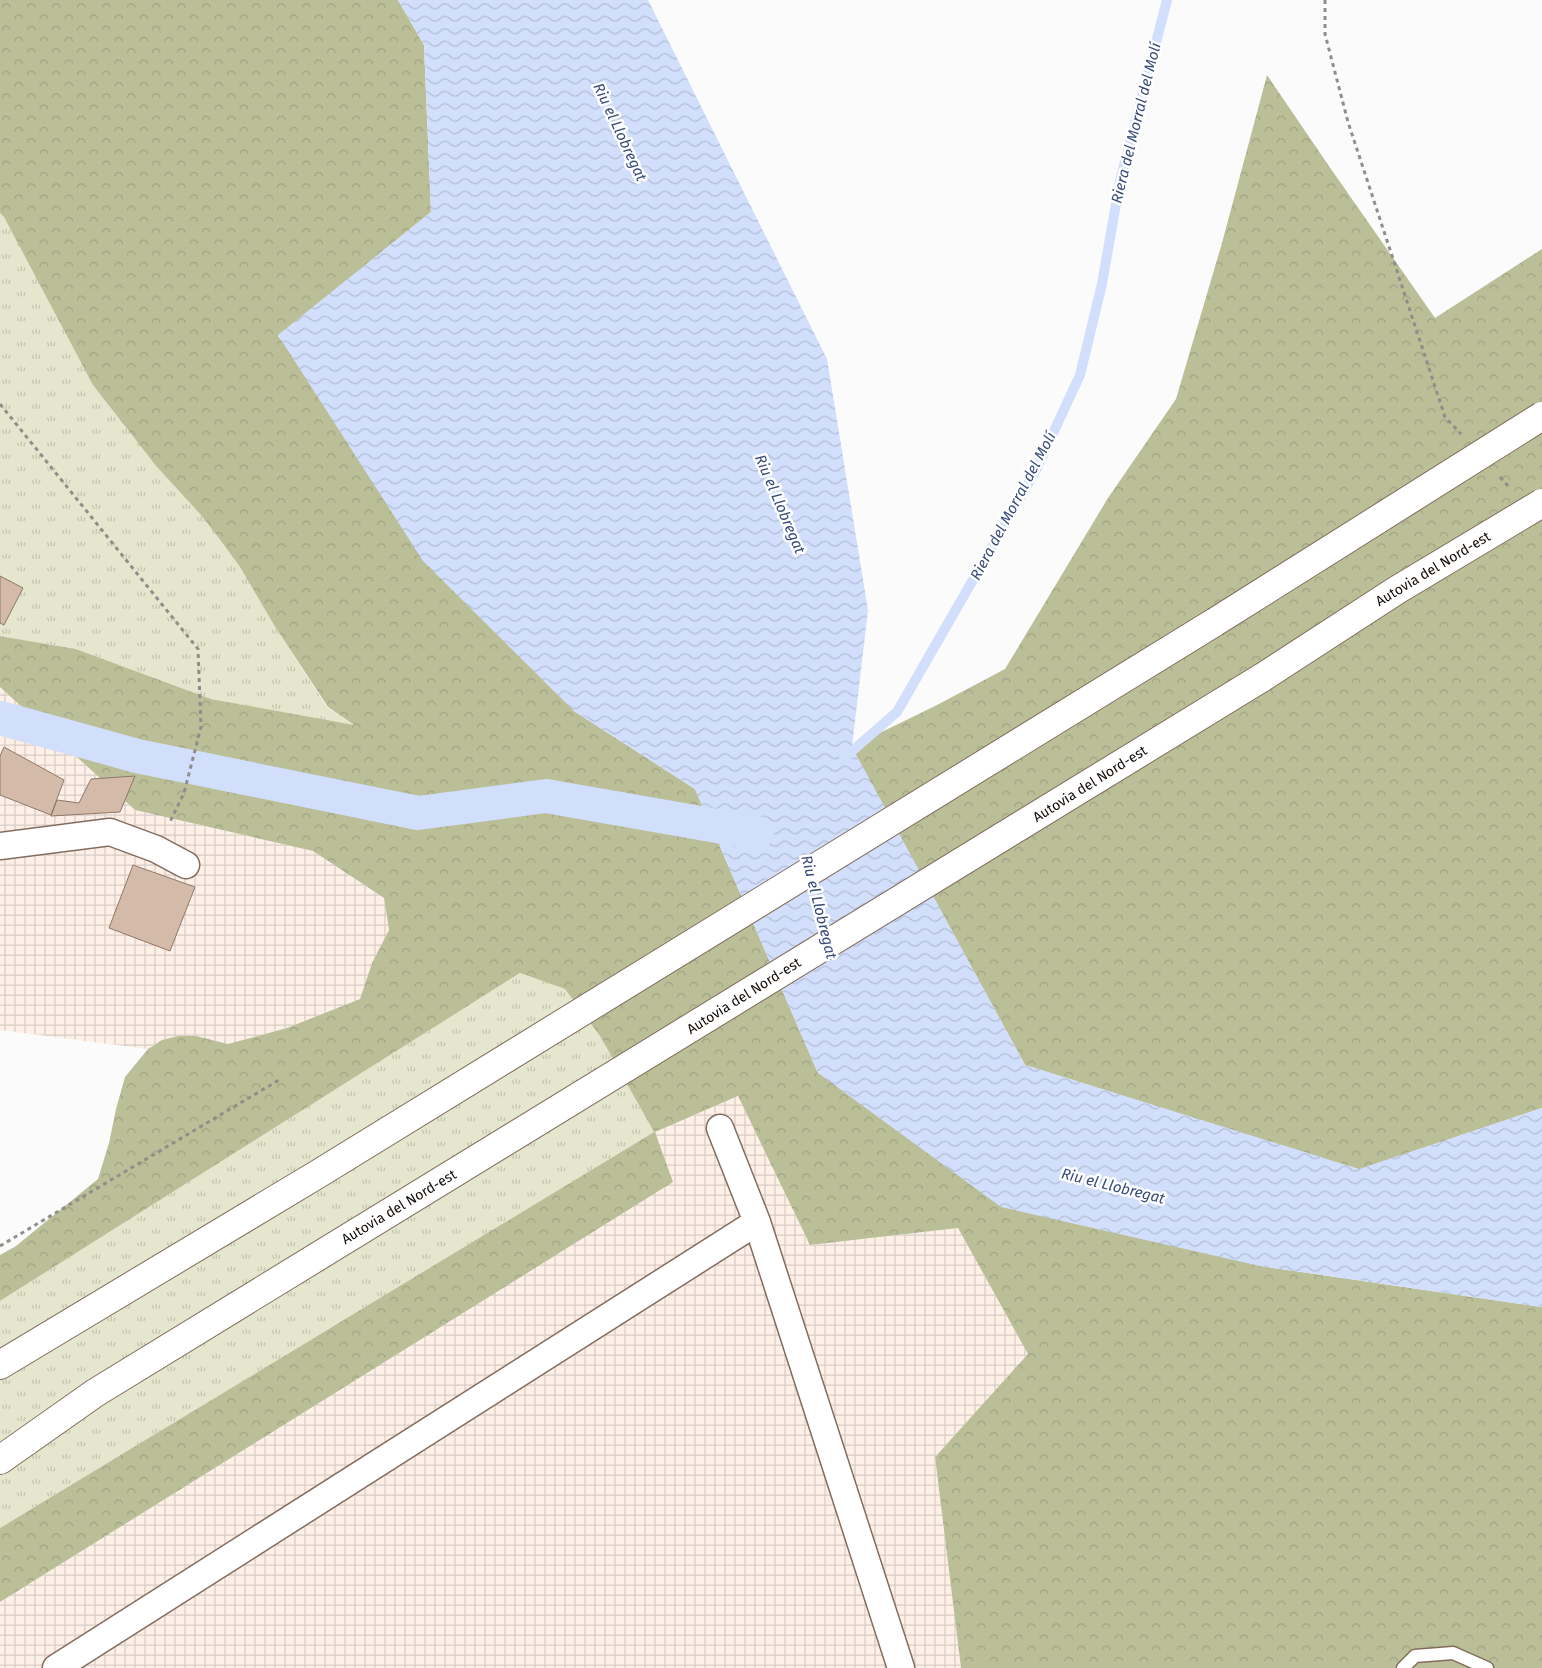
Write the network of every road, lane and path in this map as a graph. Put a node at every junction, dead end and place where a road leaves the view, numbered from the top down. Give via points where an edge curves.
1 (1325, 0) edge
2 (0, 404) edge
3 (1542, 416) edge
4 (1465, 438) dead end
5 (1497, 473) dead end
6 (1510, 487) dead end
7 (1542, 503) edge
8 (184, 793) dead end
9 (0, 846) edge
10 (186, 865) dead end
11 (279, 1080) dead end
12 (720, 1128) dead end
13 (757, 1222) junction
14 (0, 1246) edge
15 (0, 1365) edge
16 (0, 1460) edge
17 (56, 1668) edge
18 (901, 1668) edge
19 (1403, 1668) edge
20 (1487, 1668) edge

1 - 4 path via 1325,34 1348,122 1445,417
2 - 8 path via 198,649 201,727
3 - 15 highway, bridge via 1215,622 318,1174
5 - 6 path
7 - 16 highway, Autovia del Nord-est, bridge via 95,1393
9 - 10 street via 110,832 156,849
11 - 14 path
12 - 13 street
13 - 17 street
13 - 18 street
19 - 20 lane via 1415,1656 1453,1653

